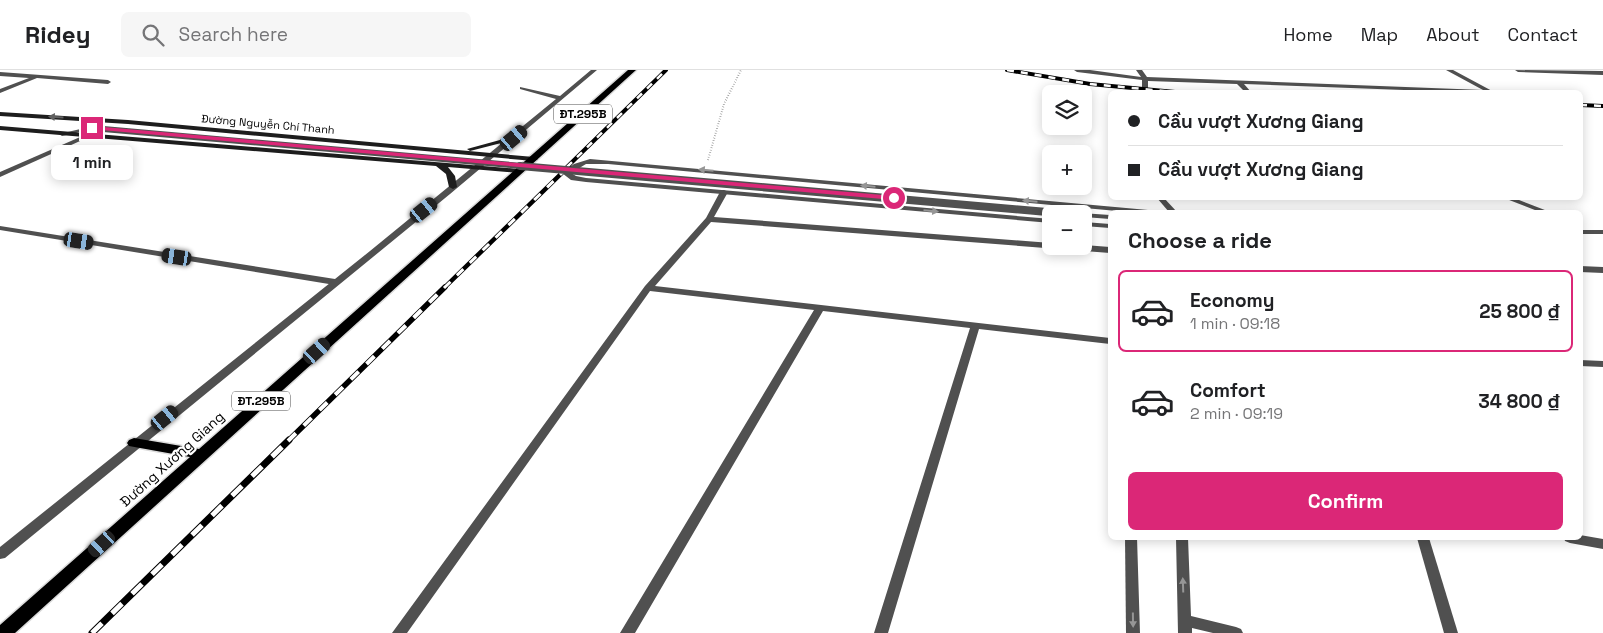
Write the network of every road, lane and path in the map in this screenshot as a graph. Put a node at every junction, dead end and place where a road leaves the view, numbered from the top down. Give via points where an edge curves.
1 (594, 70) edge
2 (632, 70) edge
3 (741, 70) edge
4 (1077, 70) edge
5 (1139, 70) edge
6 (1449, 70) edge
7 (1518, 70) edge
8 (1603, 73) edge
9 (0, 74) edge
10 (38, 76) junction
11 (1144, 79) junction
12 (108, 82) dead end
13 (1239, 82) junction
14 (522, 88) dead end
15 (1145, 90) edge
16 (1246, 90) edge
17 (1441, 90) edge
18 (1488, 90) edge
19 (0, 91) edge
20 (561, 98) junction
21 (0, 114) edge
22 (92, 124) junction
23 (0, 128) edge
24 (62, 134) junction
25 (86, 136) junction
26 (514, 138) junction
27 (457, 152) junction
28 (494, 155) junction
29 (534, 159) junction
30 (436, 164) junction
31 (447, 164) junction
32 (478, 167) junction
33 (705, 170) junction
34 (520, 171) junction
35 (740, 173) junction
36 (0, 175) edge
37 (453, 187) junction
38 (724, 192) junction
39 (1162, 200) edge
40 (1513, 200) edge
41 (1127, 210) edge
42 (1171, 210) edge
43 (1541, 210) edge
44 (1042, 211) edge
45 (1092, 216) edge
46 (1108, 217) edge
47 (709, 219) junction
48 (1042, 220) edge
49 (1092, 225) edge
50 (1108, 226) edge
51 (0, 228) edge
52 (1583, 232) edge
53 (1603, 232) edge
54 (1042, 245) edge
55 (1092, 249) edge
56 (1108, 250) edge
57 (1583, 269) edge
58 (1603, 270) edge
59 (335, 282) junction
60 (648, 288) junction
61 (820, 308) junction
62 (975, 326) junction
63 (1108, 341) edge
64 (1583, 363) edge
65 (1603, 364) edge
66 (134, 443) junction
67 (201, 454) junction
68 (1131, 540) edge
69 (1182, 540) edge
70 (1424, 540) edge
71 (1581, 540) edge
72 (1603, 544) edge
73 (0, 554) edge
74 (1185, 627) edge
75 (3, 633) edge
76 (399, 633) edge
77 (627, 633) edge
78 (881, 633) edge
79 (1133, 633) edge
80 (1236, 633) edge
81 (1451, 633) edge

1 - 20 street
2 - 29 main road, Đường Xương Giang / ĐT.295B
3 - 33 path via 724,104
4 - 11 street
5 - 11 street
6 - 18 street
7 - 8 street
9 - 10 street
10 - 12 street
10 - 19 street
11 - 13 street
11 - 15 street
13 - 16 street
13 - 17 street
14 - 20 street
20 - 26 street
22 -> 21 main road, Đường Nguyễn Chí Thanh
22 - 24 street
22 - 27 main road, Đường Nguyễn Chí Thanh
22 - 44 street, bridge
23 - 24 main road, Đường Nguyễn Chí Thanh
24 - 25 main road, Đường Nguyễn Chí Thanh
25 - 30 main road, Đường Nguyễn Chí Thanh
25 - 36 street
26 - 27 main road
26 - 28 street
27 - 28 main road, Đường Nguyễn Chí Thanh
27 - 31 main road via 468,158 464,162
28 - 29 main road, Đường Nguyễn Chí Thanh
28 - 32 street
29 - 34 main road, Đường Xương Giang / ĐT.295B
30 - 31 main road, Đường Nguyễn Chí Thanh
30 - 37 main road via 452,175
31 - 32 main road, Đường Nguyễn Chí Thanh
32 - 34 main road, Đường Nguyễn Chí Thanh
32 - 37 street
35 -> 33 street
33 - 38 street via 589,161 566,173 586,180
34 - 67 main road, Đường Xương Giang / ĐT.295B
35 - 38 street
41 -> 35 street
37 - 59 street
38 - 47 street
38 -> 48 street
39 - 42 street
40 - 43 street
45 - 46 street
47 - 54 street
47 - 60 street
49 - 50 street
51 - 59 street
52 - 53 street
55 - 56 street
57 - 58 street
59 - 66 street
60 - 61 street
60 - 76 street
61 - 62 street
61 - 77 street
62 - 63 street
62 - 78 street
64 - 65 street
66 - 67 main road
66 - 73 street
67 - 75 main road, Đường Xương Giang / ĐT.295B
68 -> 79 street
74 -> 69 street
70 - 81 street
71 - 72 street
74 - 80 street

